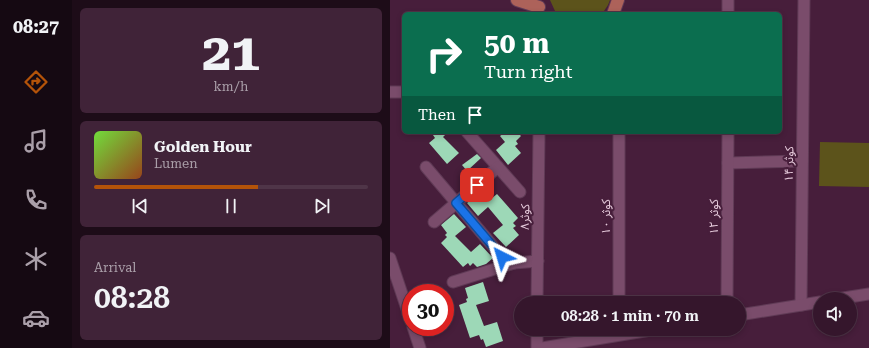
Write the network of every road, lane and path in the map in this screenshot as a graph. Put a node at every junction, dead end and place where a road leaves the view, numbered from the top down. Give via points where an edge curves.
1 (517, 0) edge
2 (618, 0) edge
3 (728, 0) edge
4 (804, 0) edge
5 (540, 7) edge
6 (614, 12) edge
7 (728, 12) edge
8 (390, 92) edge
9 (402, 92) edge
10 (469, 134) edge
11 (539, 134) edge
12 (619, 134) edge
13 (728, 134) edge
14 (802, 161) junction
15 (728, 163) junction
16 (426, 167) dead end
17 (498, 167) junction
18 (520, 192) dead end
19 (456, 203) junction
20 (434, 222) dead end
21 (390, 258) edge
22 (538, 261) junction
23 (514, 263) junction
24 (452, 282) dead end
25 (402, 294) edge
26 (869, 294) edge
27 (537, 296) edge
28 (619, 296) edge
29 (727, 296) edge
30 (857, 296) edge
31 (813, 303) edge
32 (801, 305) junction
33 (746, 314) edge
34 (416, 336) edge
35 (537, 336) edge
36 (600, 336) edge
37 (420, 348) edge
38 (537, 348) edge
39 (542, 348) edge

1 - 5 main road
2 - 6 main road
3 - 7 street
4 - 14 street, کوثر ۱۴
8 - 9 street
10 - 17 street
11 - 22 street, کوثر۸
12 - 28 street, کوثر ۱۰
13 - 15 street, کوثر ۱۲
14 - 15 street
14 - 32 street, کوثر ۱۴
15 - 29 street, کوثر ۱۲
16 - 19 street
17 - 18 street
17 - 19 street
19 - 20 street
19 - 23 street via 502,257
21 - 25 street
22 - 23 street
22 - 27 street, کوثر۸
23 - 24 street
26 - 30 street
31 - 32 street
32 - 33 street
34 - 37 street
35 - 38 street
36 - 39 street

